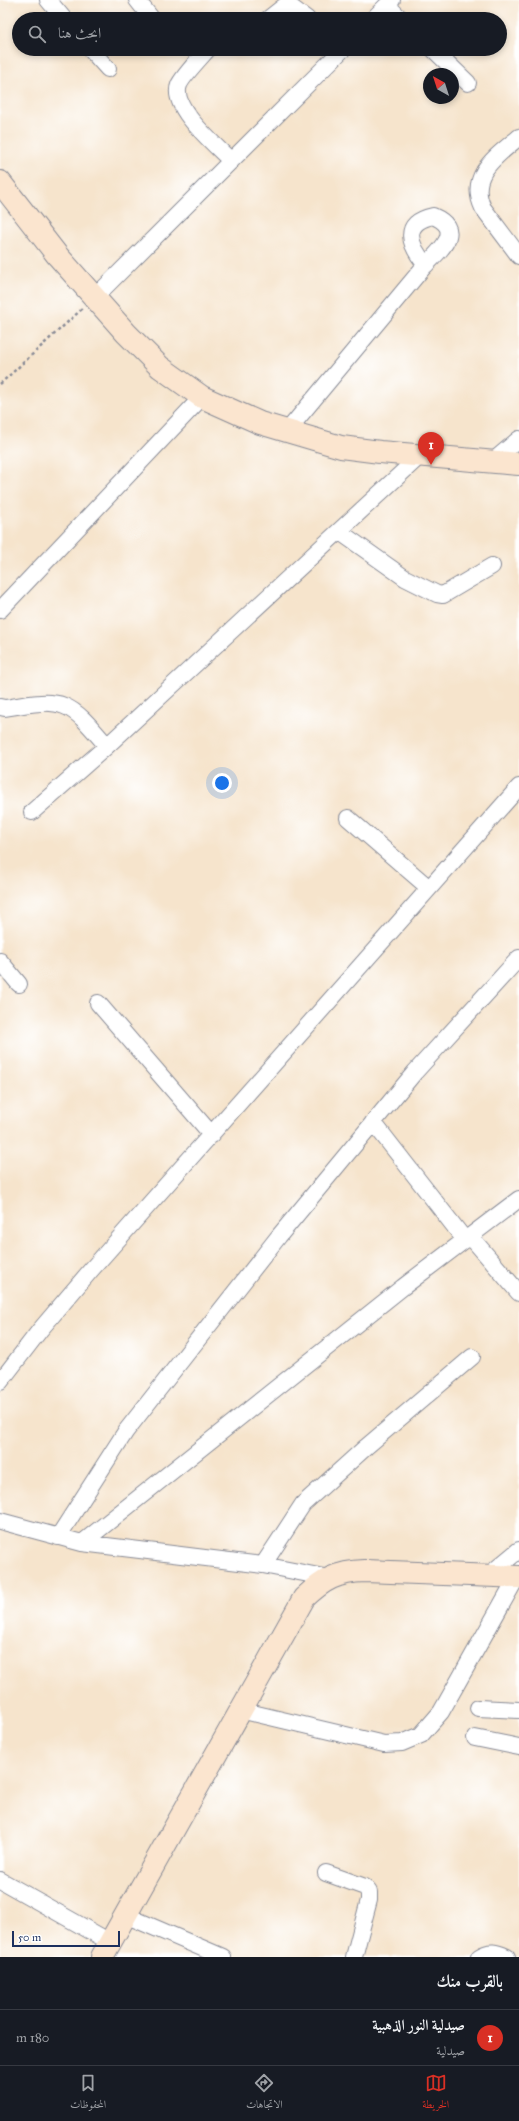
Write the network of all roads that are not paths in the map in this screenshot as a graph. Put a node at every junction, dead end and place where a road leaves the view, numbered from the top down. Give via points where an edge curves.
1 (48, 0) edge
2 (136, 0) edge
3 (389, 3) edge
4 (58, 12) edge
5 (146, 12) edge
6 (277, 12) edge
7 (298, 12) edge
8 (380, 12) edge
9 (396, 12) edge
10 (96, 56) edge
11 (202, 56) edge
12 (335, 56) edge
13 (439, 56) edge
14 (108, 69) dead end
15 (468, 83) dead end
16 (519, 136) edge
17 (231, 160) junction
18 (0, 182) edge
19 (519, 256) edge
20 (426, 265) dead end
21 (94, 298) junction
22 (202, 397) junction
23 (288, 430) junction
24 (519, 439) edge
25 (421, 455) junction
26 (493, 461) junction
27 (519, 464) edge
28 (340, 532) junction
29 (492, 566) dead end
30 (0, 610) edge
31 (0, 707) edge
32 (107, 746) junction
33 (519, 787) edge
34 (32, 812) dead end
35 (348, 818) dead end
36 (429, 888) junction
37 (519, 958) edge
38 (0, 961) edge
39 (19, 984) dead end
40 (98, 1003) dead end
41 (373, 1122) junction
42 (212, 1135) junction
43 (519, 1199) edge
44 (467, 1238) junction
45 (519, 1293) edge
46 (472, 1357) dead end
47 (0, 1382) edge
48 (0, 1521) edge
49 (58, 1537) junction
50 (82, 1544) junction
51 (519, 1550) edge
52 (263, 1565) junction
53 (490, 1575) junction
54 (518, 1577) edge
55 (329, 1578) junction
56 (478, 1708) dead end
57 (240, 1710) junction
58 (519, 1710) edge
59 (475, 1738) dead end
60 (519, 1747) edge
61 (326, 1873) dead end
62 (0, 1880) edge
63 (125, 1915) junction
64 (106, 1949) edge
65 (223, 1957) edge
66 (354, 1957) edge
67 (479, 1957) edge
68 (507, 1957) edge

1 - 4 street
2 - 5 street
3 - 8 street
3 - 9 street
6 - 7 street via 288,4
10 - 14 street
11 - 17 street via 179,85 178,96 187,116
12 - 17 street
13 - 15 street
16 - 19 street via 488,163 478,189 483,208
17 - 21 street
18 - 21 main road
20 - 23 street
21 - 22 main road via 160,367
22 - 23 main road via 260,423
22 - 30 street
23 - 25 main road via 341,446
24 - 26 street
25 - 26 main road
25 - 28 street
26 - 27 main road
28 - 29 street via 405,578 437,594 443,595
28 - 32 street
31 - 32 street via 40,701 58,703 79,715
32 - 34 street
33 - 36 street
35 - 36 street
36 - 42 street
37 - 41 street via 494,983
38 - 39 street
40 - 42 street
41 - 44 street
41 - 49 street via 279,1236 126,1431
42 - 47 street via 91,1270
43 - 44 street
44 - 45 street
44 - 50 street
46 - 52 street via 303,1504
48 - 49 street
49 - 50 street
50 - 52 street
51 - 53 street
52 - 55 street
53 - 54 main road
53 - 55 main road via 365,1571 348,1572
54 - 57 street via 441,1712 421,1735 402,1743 384,1744
55 - 57 main road via 304,1598
56 - 58 street
57 - 63 main road
59 - 60 street
61 - 66 street via 365,1887 369,1892
62 - 64 street
63 - 64 main road
63 - 65 street
67 - 68 street via 487,1952 496,1952

